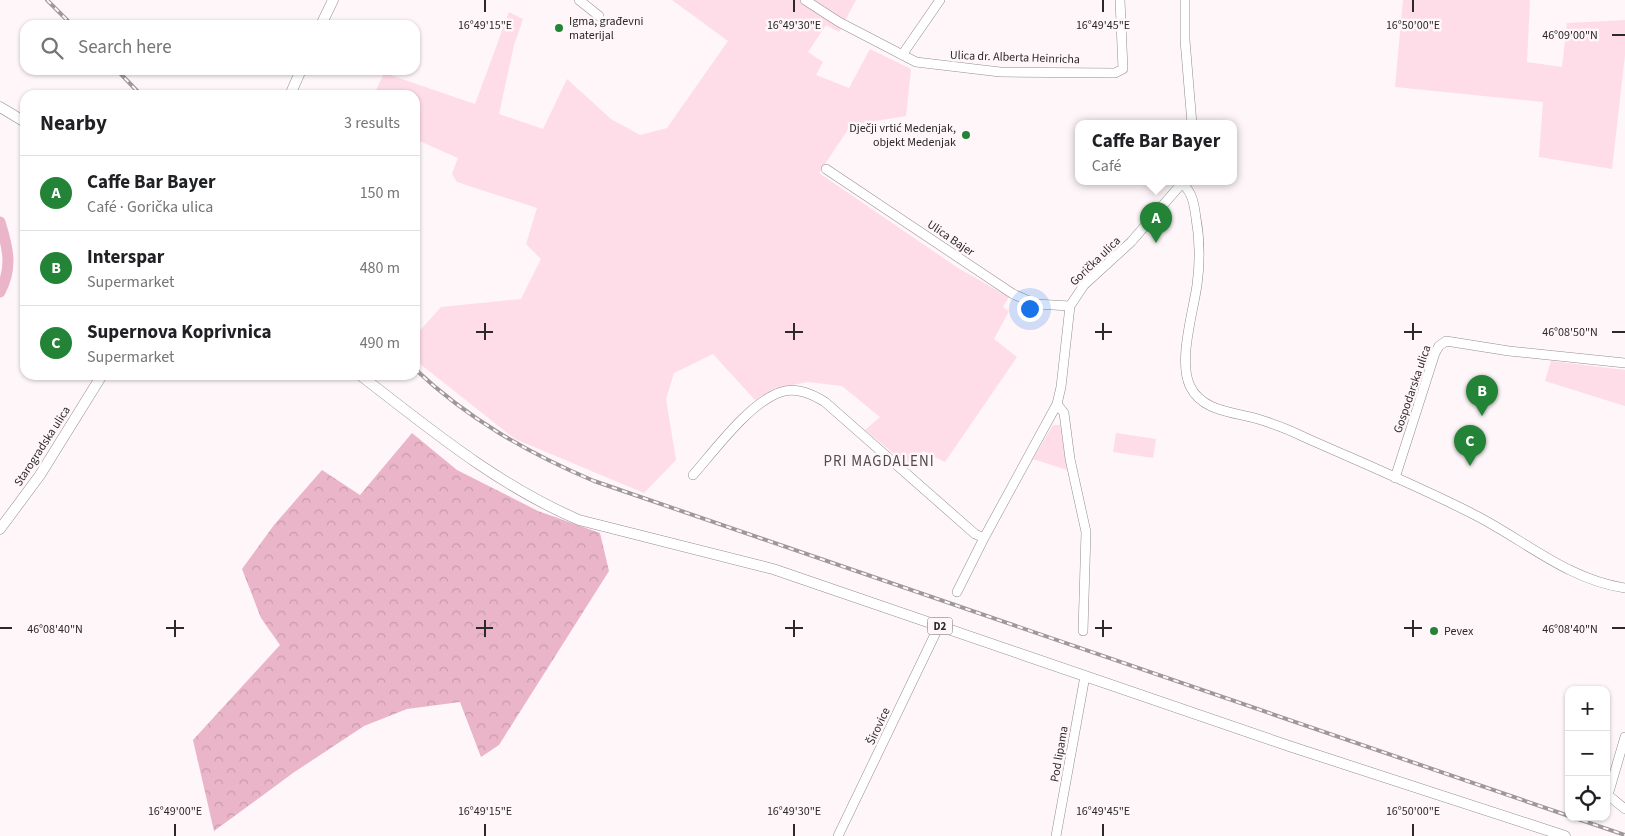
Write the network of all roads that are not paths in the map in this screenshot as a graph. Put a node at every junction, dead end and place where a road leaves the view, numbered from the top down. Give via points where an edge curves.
1 (333, 0) edge
2 (579, 0) edge
3 (805, 0) edge
4 (940, 0) edge
5 (1120, 0) edge
6 (1185, 0) edge
7 (599, 16) dead end
8 (323, 20) edge
9 (902, 55) junction
10 (299, 75) edge
11 (292, 90) edge
12 (0, 106) edge
13 (20, 119) edge
14 (1192, 120) edge
15 (826, 169) dead end
16 (1181, 185) edge
17 (1185, 185) edge
18 (1070, 306) junction
19 (1625, 363) edge
20 (99, 380) edge
21 (367, 380) edge
22 (1057, 404) junction
23 (693, 474) dead end
24 (1395, 478) junction
25 (0, 529) edge
26 (984, 538) junction
27 (1625, 588) edge
28 (957, 592) dead end
29 (939, 626) junction
30 (1084, 631) dead end
31 (1085, 676) junction
32 (1625, 736) edge
33 (1625, 809) edge
34 (1546, 830) junction
35 (838, 836) edge
36 (1056, 836) edge
37 (1558, 836) edge
38 (1565, 836) edge

1 - 8 main road
2 - 7 street
3 - 9 street, Ulica dr. Alberta Heinricha
4 - 9 street
5 - 9 street, Ulica dr. Alberta Heinricha via 1123,69 1120,72 967,70 916,62
6 - 14 street
10 - 11 main road
12 - 13 main road
15 - 18 street, Ulica Bajer via 1013,294 1036,304
16 - 18 street, Gorička ulica via 1131,242 1084,285
17 - 24 street via 1193,199 1199,244 1186,368 1194,393 1217,410 1268,422
18 - 22 street, Gorička ulica
19 - 24 street, Gospodarska ulica via 1446,341 1435,353
20 - 25 main road, Starogradska ulica via 40,475
21 - 29 main road, D2 via 480,466 527,496 572,518 747,561
22 - 26 street, Gorička ulica
22 - 30 street via 1064,413 1086,532
23 - 26 street via 764,401 781,392 809,393 826,402 975,534
24 - 27 street via 1474,515 1564,567
26 - 28 street, Gorička ulica
29 - 31 main road, D2
29 - 35 street, Širovice
31 - 34 main road, D2
31 - 36 street, Pod lipama
32 - 33 street via 1608,795
34 - 37 main road
34 - 38 main road, D2

